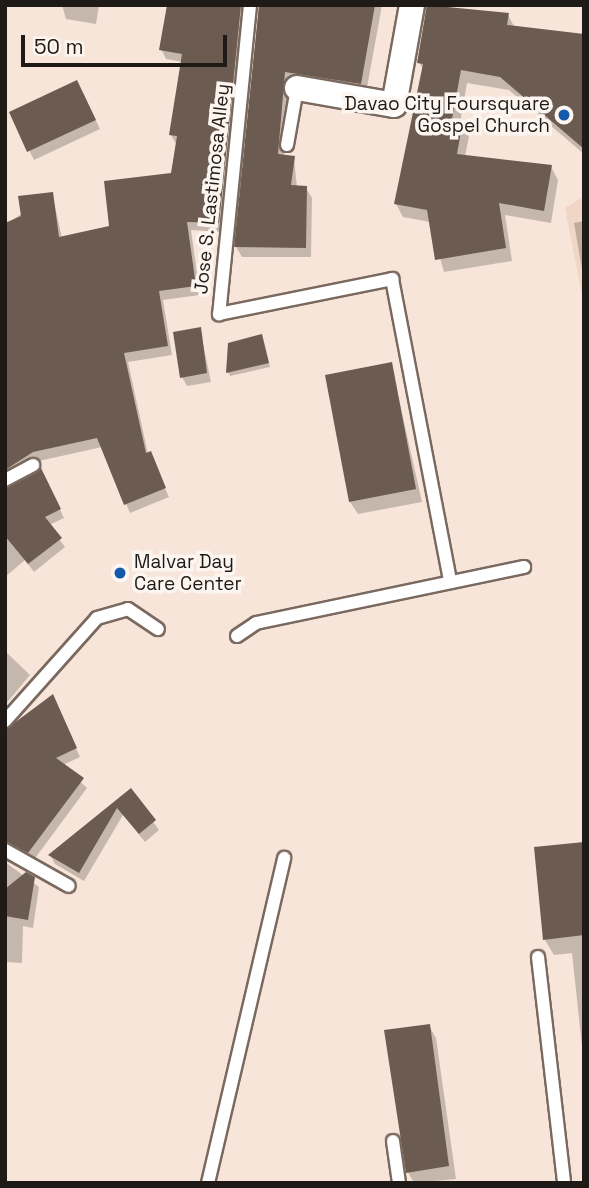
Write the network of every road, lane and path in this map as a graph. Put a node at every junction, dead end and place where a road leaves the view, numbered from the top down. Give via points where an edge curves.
1 (250, 5) edge
2 (412, 5) edge
3 (297, 88) joint
4 (287, 145) dead end
5 (33, 465) dead end
6 (5, 480) edge
7 (524, 567) dead end
8 (450, 580) junction
9 (158, 629) dead end
10 (237, 636) dead end
11 (5, 721) edge
12 (5, 850) edge
13 (284, 858) dead end
14 (69, 886) dead end
15 (538, 957) dead end
16 (393, 1141) dead end
17 (208, 1183) edge
18 (399, 1183) edge
19 (564, 1183) edge

1 - 8 lane, Jose S. Lastimosa Alley via 219,314 392,279
2 - 3 street via 394,105
3 - 4 lane
5 - 6 lane
7 - 8 lane
8 - 10 lane via 256,623
9 - 11 lane via 128,609 97,618
12 - 14 lane
13 - 17 lane
15 - 19 lane
16 - 18 lane

